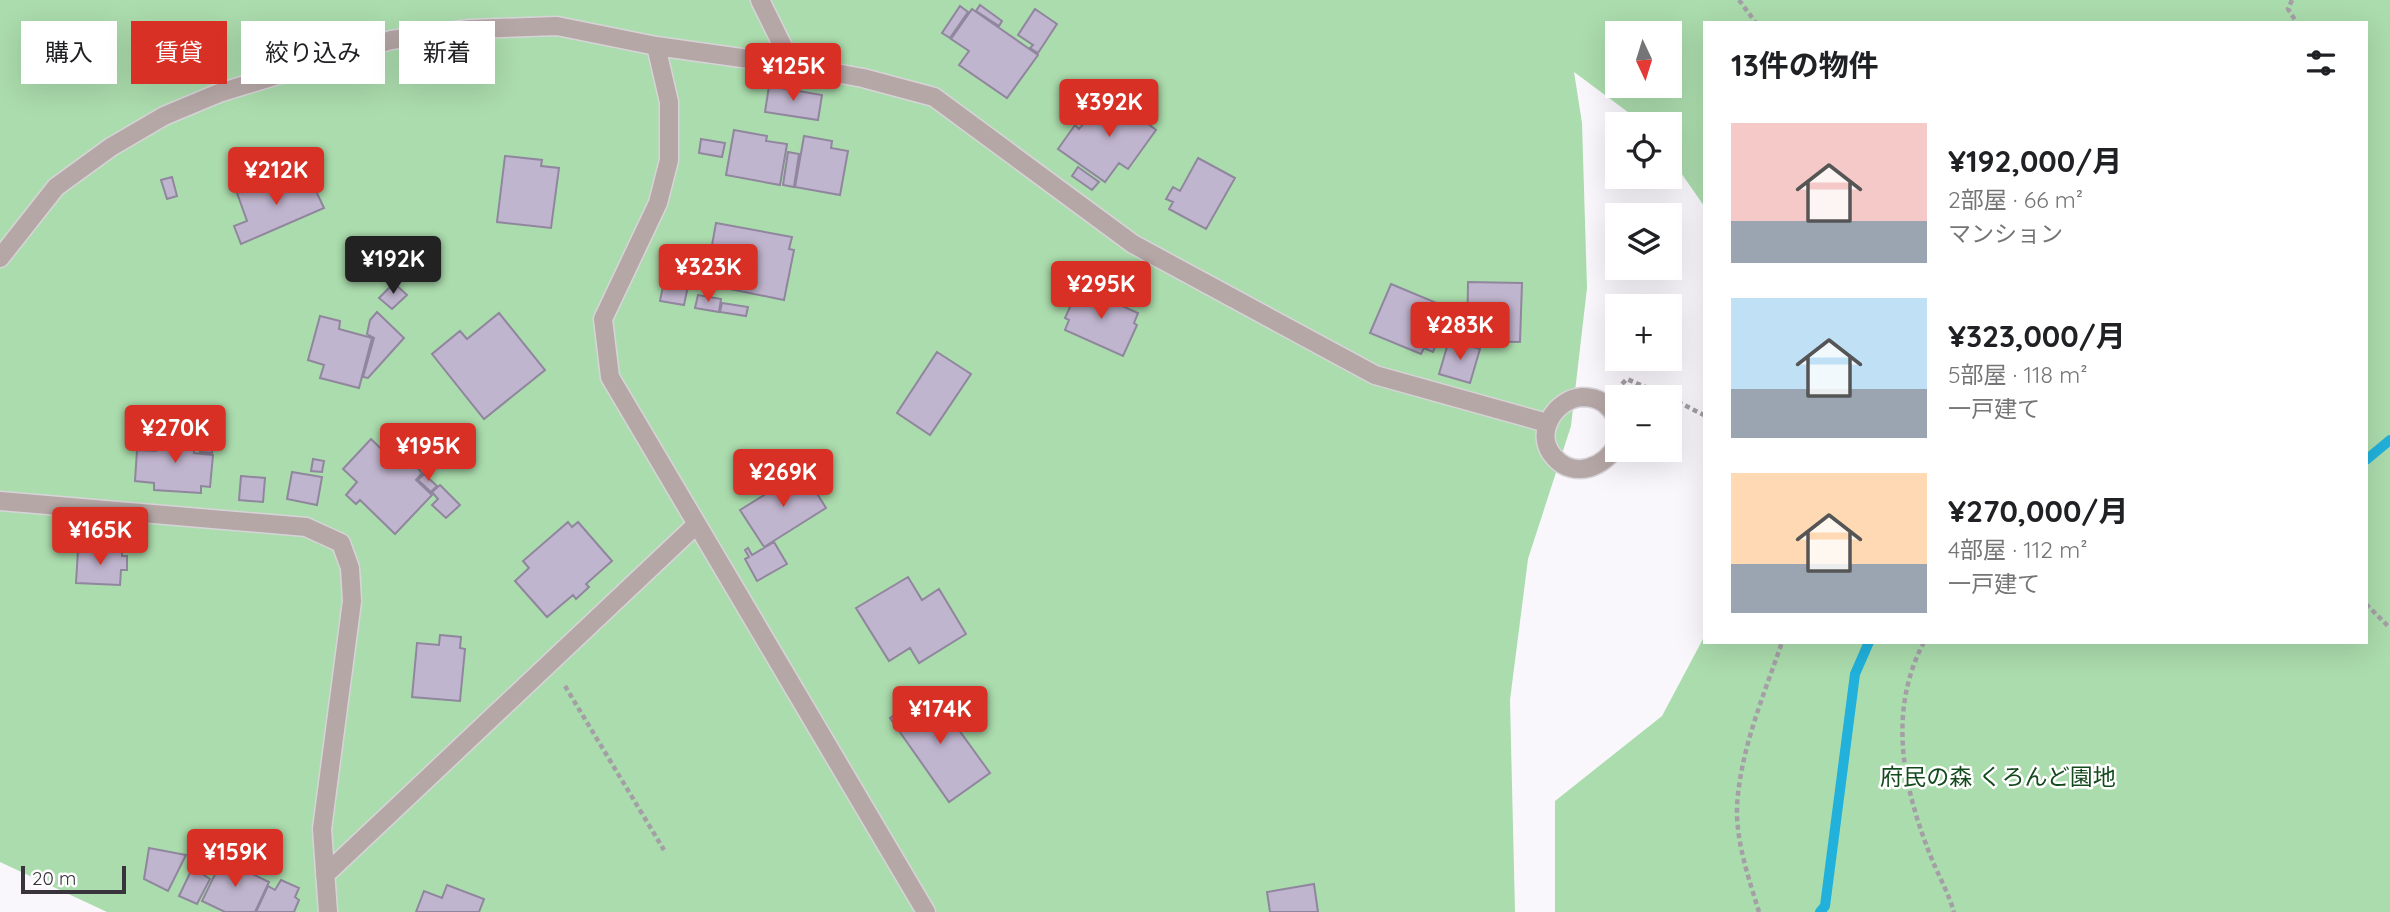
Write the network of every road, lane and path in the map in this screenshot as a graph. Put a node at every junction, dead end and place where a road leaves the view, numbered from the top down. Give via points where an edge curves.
1 (760, 0) edge
2 (1739, 0) edge
3 (2292, 0) edge
4 (1755, 21) edge
5 (2296, 21) edge
6 (656, 47) junction
7 (792, 65) junction
8 (0, 258) edge
9 (1624, 385) edge
10 (1640, 385) edge
11 (1682, 404) edge
12 (1605, 406) edge
13 (1703, 415) edge
14 (1547, 423) junction
15 (1605, 460) edge
16 (0, 501) edge
17 (697, 524) junction
18 (2368, 606) edge
19 (2390, 628) edge
20 (1781, 644) edge
21 (1923, 644) edge
22 (553, 659) junction
23 (664, 850) dead end
24 (325, 875) junction
25 (328, 912) edge
26 (926, 912) edge
27 (1759, 912) edge
28 (1954, 912) edge

1 - 7 street
2 - 4 path
3 - 5 path via 2288,9
6 - 7 street
6 - 8 street via 558,26 470,30 391,40 219,93 153,122 56,187
6 - 17 street via 669,102 669,160 658,203 603,319 610,377
7 - 14 street via 934,97 1133,244 1375,375
9 - 10 path via 1627,379
11 - 13 path
12 - 14 street via 1593,397 1577,398 1554,410
14 - 15 street via 1547,443 1554,457 1585,470
16 - 24 street via 306,527 341,543 352,601 322,829
17 - 22 street
17 - 26 street
18 - 19 path
20 - 27 path via 1747,745 1737,808 1745,867
21 - 28 path via 1901,726 1905,779
22 - 23 path via 568,692
22 - 24 street
24 - 25 street

